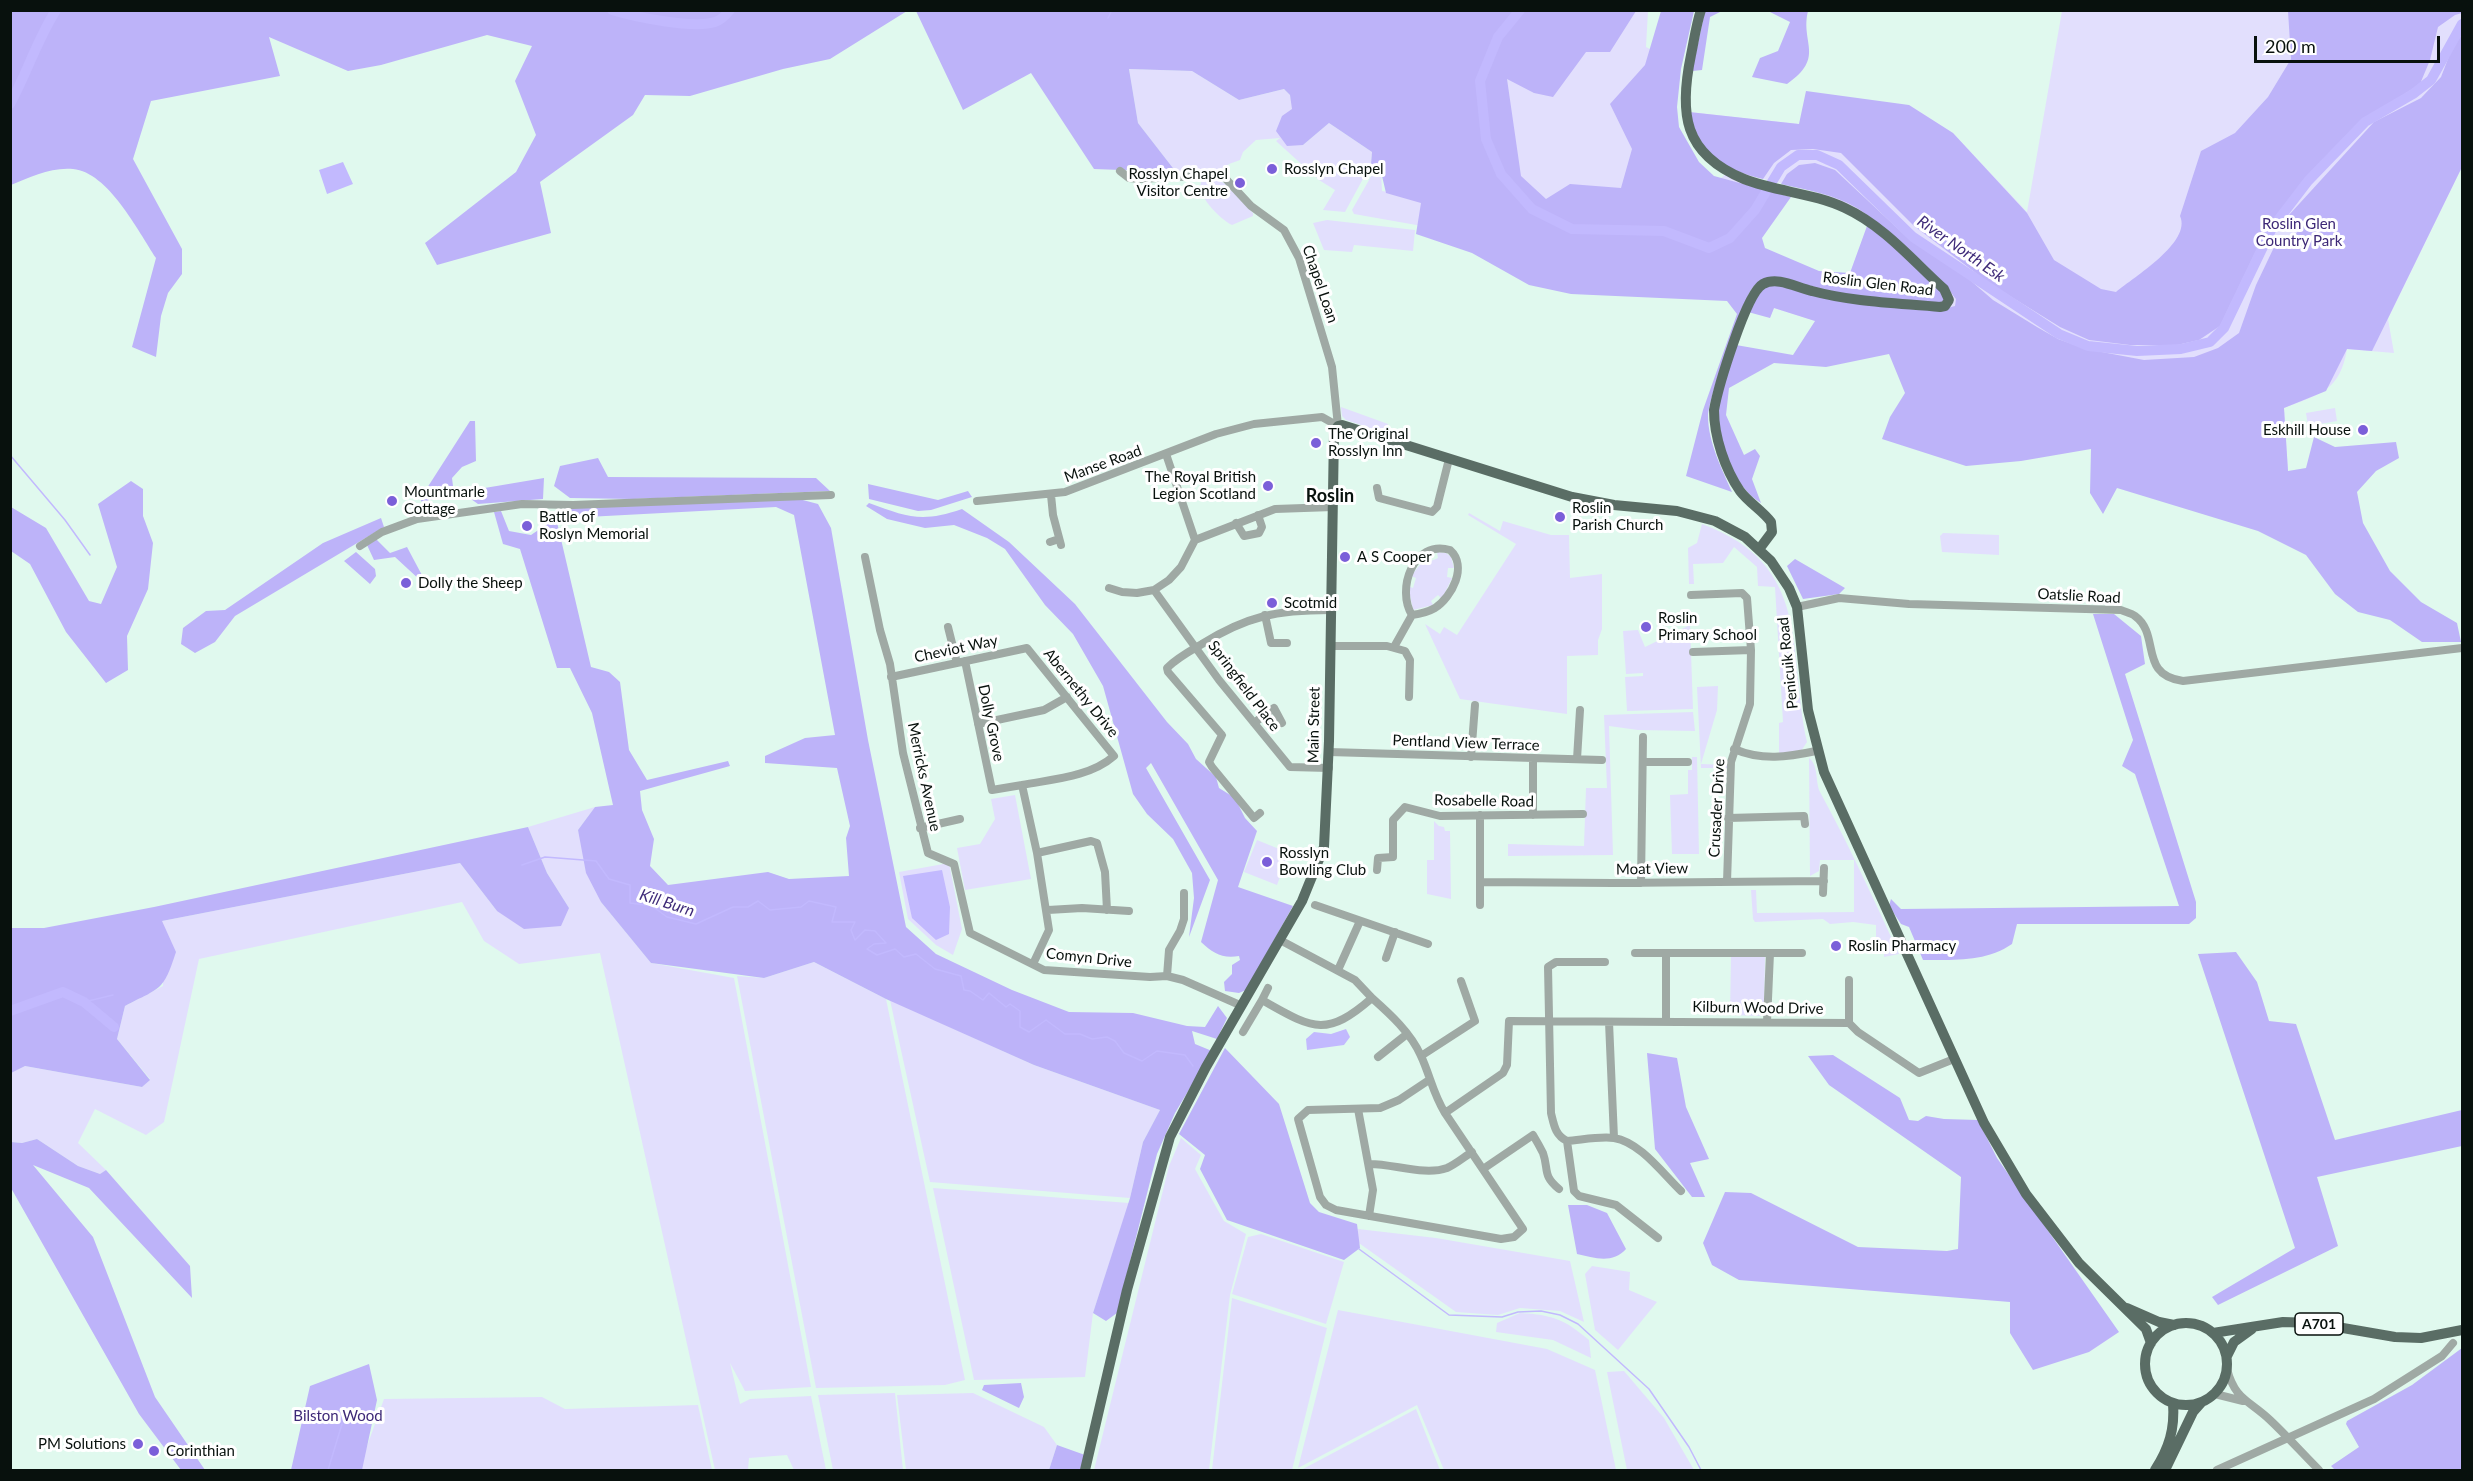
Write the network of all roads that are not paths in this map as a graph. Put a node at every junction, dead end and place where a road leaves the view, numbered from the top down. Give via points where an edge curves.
1 (1701, 10) edge
2 (1120, 171) dead end
3 (1338, 426) junction
4 (1166, 454) junction
5 (1449, 459) junction
6 (831, 495) dead end
7 (1051, 495) junction
8 (1375, 498) dead end
9 (977, 501) dead end
10 (1333, 507) junction
11 (1258, 515) junction
12 (1236, 523) junction
13 (1196, 540) junction
14 (1057, 542) dead end
15 (360, 546) dead end
16 (1760, 548) junction
17 (865, 557) dead end
18 (1109, 588) dead end
19 (1154, 590) junction
20 (1691, 595) dead end
21 (1797, 607) junction
22 (1329, 610) junction
23 (1265, 615) junction
24 (1412, 615) junction
25 (948, 627) dead end
26 (1287, 643) dead end
27 (1330, 646) junction
28 (1197, 647) junction
29 (1394, 647) junction
30 (1027, 648) joint
31 (2463, 648) edge
32 (1751, 650) junction
33 (1693, 652) dead end
34 (961, 662) junction
35 (891, 677) junction
36 (1067, 697) junction
37 (1409, 697) dead end
38 (1475, 705) dead end
39 (1580, 710) dead end
40 (1254, 723) junction
41 (1282, 723) dead end
42 (978, 724) junction
43 (1643, 737) dead end
44 (1734, 749) junction
45 (1816, 751) junction
46 (1329, 752) junction
47 (1471, 757) junction
48 (1533, 758) junction
49 (1577, 759) junction
50 (1602, 760) dead end
51 (1644, 762) junction
52 (1685, 763) dead end
53 (1329, 768) junction
54 (1022, 785) junction
55 (1260, 813) dead end
56 (1583, 814) dead end
57 (1480, 815) junction
58 (1533, 815) junction
59 (1728, 818) junction
60 (960, 819) dead end
61 (1805, 824) dead end
62 (920, 828) junction
63 (1037, 853) junction
64 (954, 864) joint
65 (1824, 868) dead end
66 (1377, 870) dead end
67 (1824, 881) junction
68 (1482, 882) junction
69 (1727, 882) junction
70 (1641, 883) junction
71 (1184, 893) dead end
72 (1823, 893) dead end
73 (1315, 904) dead end
74 (1480, 905) dead end
75 (1048, 910) junction
76 (1107, 910) junction
77 (1129, 911) dead end
78 (1360, 921) junction
79 (1395, 932) junction
80 (1280, 940) junction
81 (1428, 944) dead end
82 (1666, 952) junction
83 (1635, 953) dead end
84 (1770, 953) junction
85 (1802, 953) dead end
86 (1386, 958) dead end
87 (1605, 962) dead end
88 (1033, 964) junction
89 (1338, 970) junction
90 (1167, 976) junction
91 (1461, 981) dead end
92 (1847, 986) dead end
93 (1268, 988) dead end
94 (1372, 998) junction
95 (1262, 1000) junction
96 (1242, 1006) junction
97 (1548, 1021) junction
98 (1666, 1021) junction
99 (1609, 1022) junction
100 (1767, 1022) junction
101 (1849, 1023) junction
102 (1243, 1032) dead end
103 (1407, 1035) junction
104 (1422, 1056) junction
105 (1378, 1057) dead end
106 (1954, 1059) junction
107 (1429, 1080) junction
108 (1358, 1109) junction
109 (1445, 1113) junction
110 (1614, 1138) junction
111 (1567, 1141) junction
112 (1472, 1152) junction
113 (1370, 1164) junction
114 (1483, 1168) junction
115 (1559, 1189) dead end
116 (1681, 1191) dead end
117 (1369, 1216) junction
118 (1658, 1238) dead end
119 (2121, 1305) junction
120 (2264, 1324) junction
121 (2174, 1325) junction
122 (2463, 1330) edge
123 (2213, 1333) junction
124 (2151, 1342) junction
125 (2453, 1343) dead end
126 (2227, 1356) junction
127 (2227, 1369) junction
128 (2215, 1394) junction
129 (2243, 1401) junction
130 (2201, 1402) junction
131 (2174, 1403) junction
132 (2290, 1439) junction
133 (1085, 1470) edge
134 (2155, 1470) edge
135 (2165, 1470) edge
136 (2217, 1470) edge
137 (2319, 1470) edge

1 - 16 main road, Roslin Glen Road via 1684,99 1688,130 1710,159 1750,181 1843,207 1864,218 1944,289 1949,300 1940,307 1878,302 1771,281 1756,289 1713,410 1714,425 1734,481 1771,522 1772,532
2 - 3 street, Chapel Loan via 1128,178 1139,179 1217,175 1284,230 1299,258 1332,367
3 - 4 street, Manse Road via 1322,417 1254,423
3 - 5 main road, Penicuik Road via 1346,425
3 - 10 main road, Main Street via 1334,432
4 - 7 street, Manse Road via 1092,484
4 - 13 street, Manse Road
5 - 8 street via 1437,507 1432,512
5 - 16 main road, Penicuik Road via 1572,497 1701,517 1730,528
6 - 15 street via 522,504 417,519 382,532
7 - 9 street, Manse Road
7 - 14 street
10 - 11 street via 1286,507
10 - 22 main road, Main Street
11 - 12 street
11 - 12 street via 1262,527 1259,533 1244,536
12 - 13 street
13 - 19 street via 1181,567
16 - 21 main road, Penicuik Road via 1781,574
17 - 35 street, Merricks Avenue
18 - 19 street via 1137,593
19 - 28 street, Springfield Place
20 - 32 street, Crusader Drive via 1745,595
21 - 31 street, Oatslie Road via 1839,597 1909,604 2121,610 2136,616 2161,673 2183,681
21 - 45 main road, Penicuik Road via 1803,681
22 - 23 street
22 - 27 main road, Main Street
23 - 26 street via 1271,643
23 - 28 street via 1225,630
24 - 24 street via 1404,593 1408,574 1425,554 1450,550 1458,569 1449,594 1435,608
24 - 29 street
25 - 34 street, Dolly Grove
27 - 29 street
27 - 46 main road, Main Street
28 - 40 street, Springfield Place
28 - 55 street via 1172,663 1168,672 1222,735 1209,762 1212,767 1254,818
29 - 37 street via 1405,651 1410,660
30 - 34 street, Cheviot Way
30 - 36 street, Abernethy Drive
32 - 33 street
32 - 44 street, Crusader Drive via 1750,704
34 - 35 street, Cheviot Way
34 - 42 street, Dolly Grove
35 - 62 street, Merricks Avenue
36 - 42 street via 1044,710
36 - 54 street, Abernethy Drive via 1114,756 1091,770
38 - 47 street
39 - 49 street
40 - 41 street via 1274,708
40 - 53 street, Springfield Place via 1290,767
42 - 54 street, Dolly Grove via 992,790
43 - 51 street
44 - 45 street via 1776,758
44 - 59 street, Crusader Drive
45 - 106 main road, Penicuik Road
46 - 47 street, Pentland View Terrace
46 - 53 main road, Main Street
47 - 48 street, Pentland View Terrace
48 - 49 street, Pentland View Terrace
48 - 58 street
49 - 50 street, Pentland View Terrace
51 - 52 street
51 - 70 street
53 - 80 main road, Main Street via 1324,847 1302,902
54 - 63 street
56 - 58 street, Rosabelle Road via 1573,818
57 - 58 street, Rosabelle Road
57 - 66 street, Rosabelle Road via 1432,816 1405,807 1393,820 1393,857 1378,858
57 - 68 street
59 - 61 street via 1804,816
59 - 69 street, Crusader Drive
60 - 62 street
62 - 64 street, Merricks Avenue via 928,853
63 - 75 street
63 - 76 street via 1097,843 1105,872
64 - 88 street, Comyn Drive via 970,933
65 - 67 street
67 - 69 street, Moat View
67 - 72 street
68 - 70 street, Moat View
68 - 74 street
69 - 70 street, Moat View
71 - 90 street via 1184,919 1169,950
73 - 78 street
75 - 76 street
75 - 88 street via 1049,930
76 - 77 street
78 - 79 street
78 - 89 street
79 - 81 street
79 - 86 street
80 - 89 street
80 - 96 main road, Main Street
82 - 83 street
82 - 84 street
82 - 98 street
84 - 85 street
84 - 100 street
87 - 97 street via 1550,964
88 - 90 street, Comyn Drive via 1044,970
89 - 94 street via 1355,980
90 - 96 street, Comyn Drive
91 - 104 street via 1475,1021
92 - 101 street
93 - 95 street
94 - 95 street via 1339,1024 1324,1025 1299,1020
94 - 103 street
95 - 102 street
96 - 133 main road, Main Street via 1181,1114 1162,1158
97 - 99 street, Kilburn Wood Drive
97 - 109 street, Kilburn Wood Drive via 1509,1021 1507,1065 1503,1073
97 - 111 street via 1551,1113 1559,1137
98 - 99 street, Kilburn Wood Drive
98 - 100 street, Kilburn Wood Drive
99 - 110 street
100 - 101 street, Kilburn Wood Drive
101 - 106 street via 1919,1073
103 - 104 street
103 - 105 street
104 - 107 street
106 - 119 main road, Penicuik Road via 1984,1123 2026,1194 2079,1263
107 - 108 street via 1400,1100 1380,1108
107 - 109 street
108 - 113 street
108 - 117 street via 1308,1110 1298,1119 1320,1197 1336,1210
109 - 112 street
110 - 111 street
110 - 116 street via 1638,1149
111 - 118 street via 1574,1191 1579,1196 1616,1205
112 - 113 street via 1448,1168 1432,1171
112 - 114 street
113 - 117 street via 1373,1190
114 - 115 street via 1533,1135 1544,1154 1545,1172
114 - 117 street via 1523,1229 1514,1236 1501,1239
119 - 121 main road
119 - 124 main road, Penicuik Road via 2146,1329
120 - 122 main road, A701 via 2314,1323 2421,1338
120 - 123 main road, A701
120 - 126 main road, A701 via 2234,1342
121 - 123 main road, A701 via 2192,1323
121 - 124 main road
123 - 126 main road
124 - 131 main road via 2146,1355 2148,1379 2155,1391
125 - 132 street via 2442,1356 2374,1399
126 - 127 main road
127 - 128 main road
127 - 129 street via 2231,1384
128 - 129 street
128 - 130 main road
129 - 132 street
130 - 131 main road via 2184,1406
130 - 135 main road
131 - 134 main road via 2171,1439
132 - 136 street
132 - 137 street

